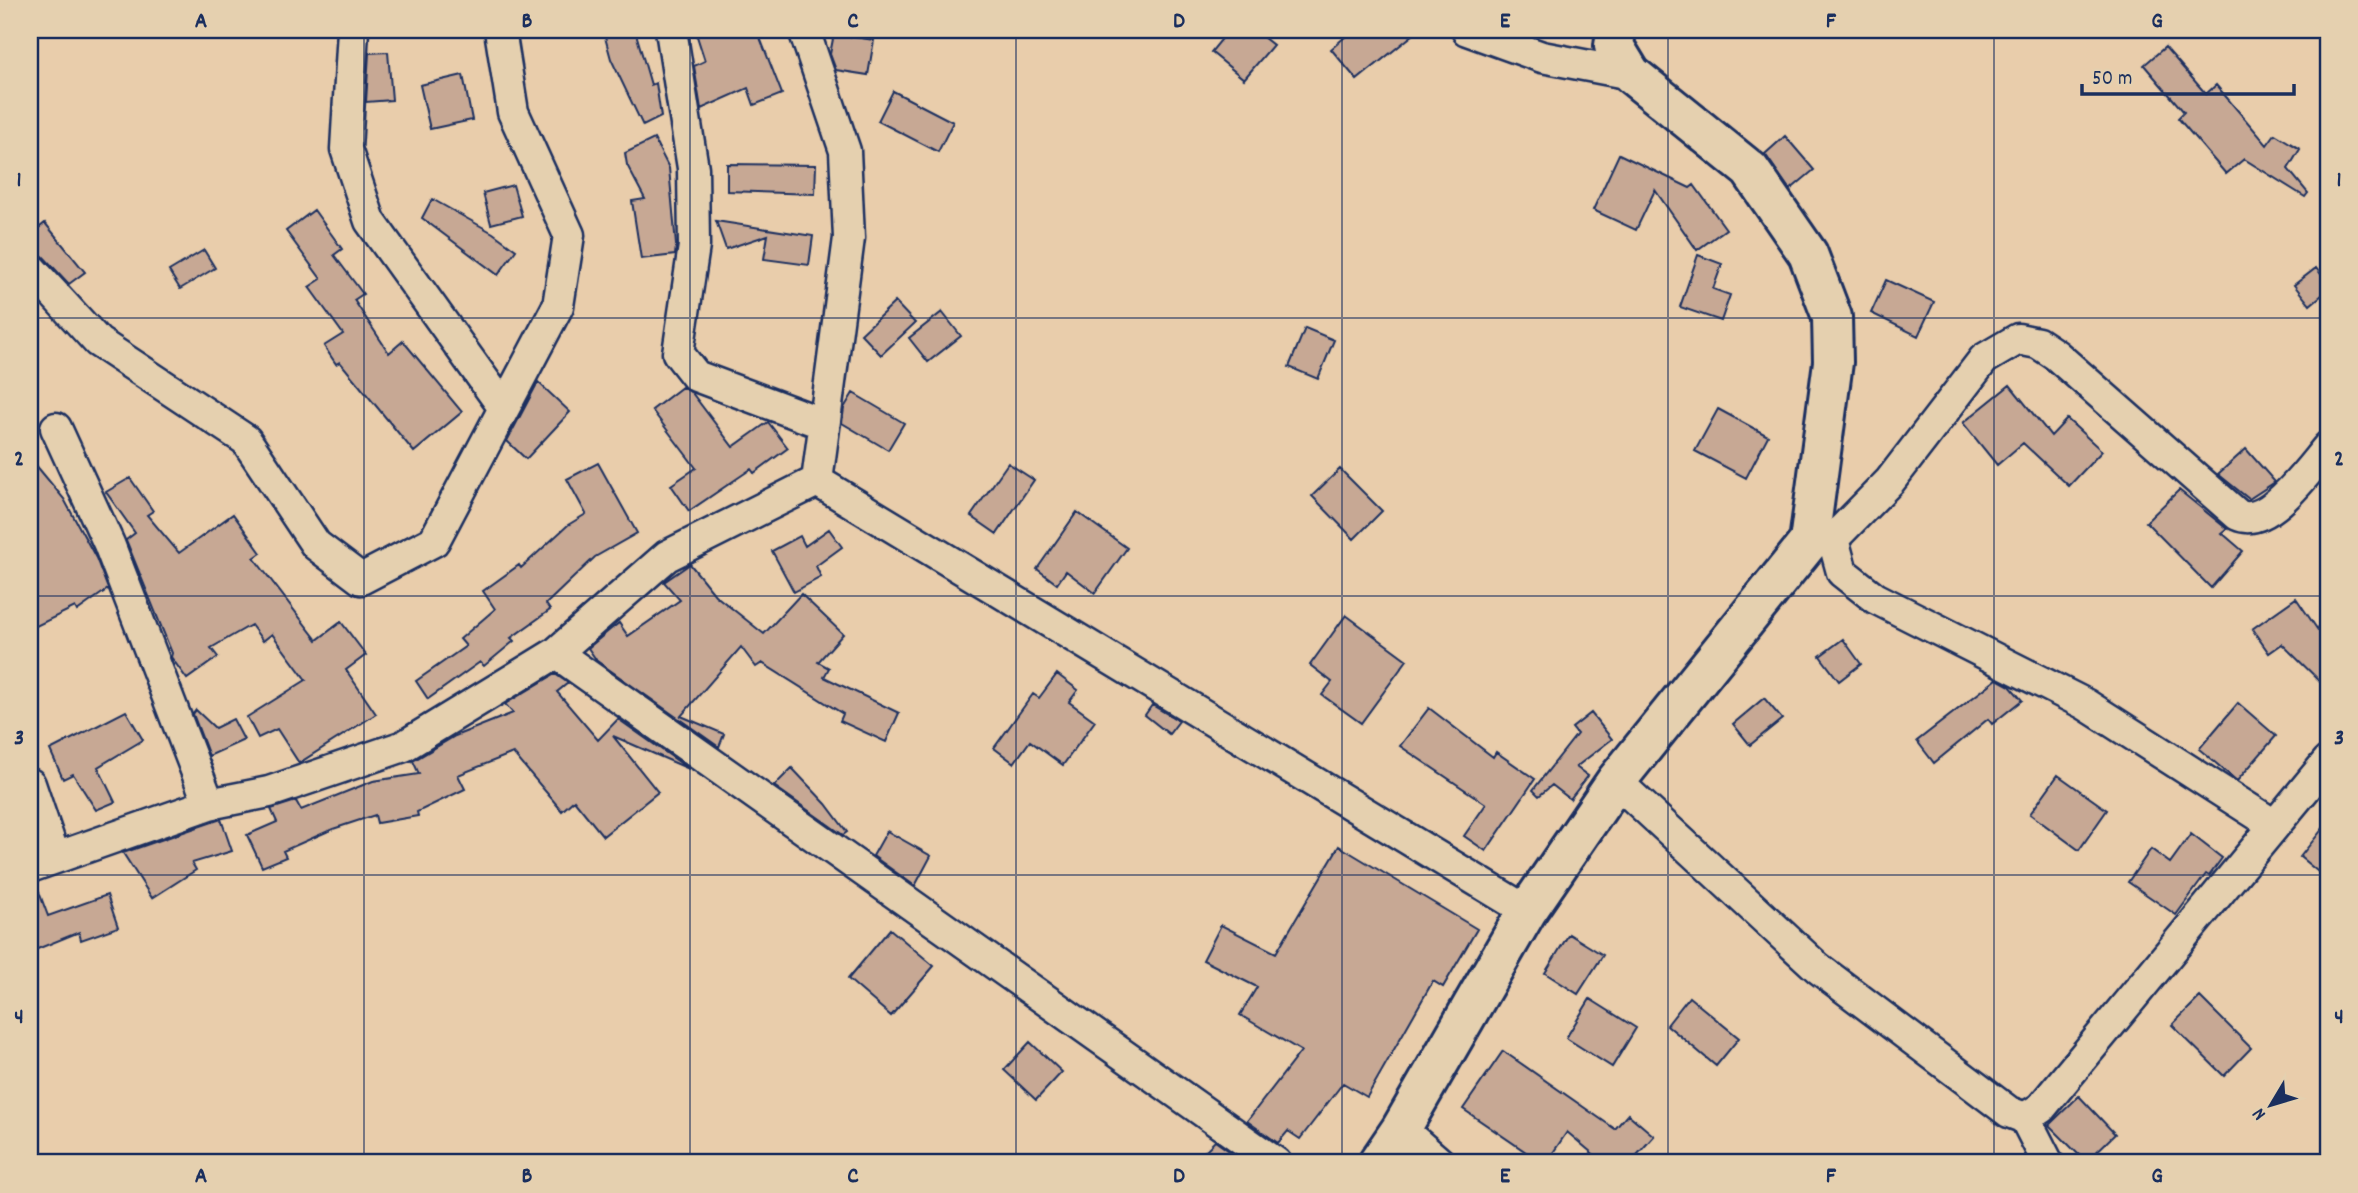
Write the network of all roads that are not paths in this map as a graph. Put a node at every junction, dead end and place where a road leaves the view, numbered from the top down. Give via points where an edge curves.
1 (353, 30) edge
2 (500, 30) edge
3 (671, 30) edge
4 (804, 30) edge
5 (1467, 30) edge
6 (1616, 30) edge
7 (1632, 74) junction
8 (30, 268) edge
9 (504, 408) junction
10 (824, 424) junction
11 (56, 428) dead end
12 (2328, 447) edge
13 (817, 481) junction
14 (1821, 541) junction
15 (556, 653) junction
16 (2328, 761) edge
17 (1616, 781) junction
18 (30, 785) edge
19 (209, 804) junction
20 (2274, 825) junction
21 (43, 863) edge
22 (1527, 911) junction
23 (2025, 1118) junction
24 (1401, 1129) junction
25 (1276, 1163) edge
26 (1378, 1163) edge
27 (1440, 1163) edge
28 (2048, 1163) edge

1 - 9 street via 346,149 370,220
2 - 9 street via 513,112 569,235 558,306
3 - 10 street via 694,168 694,246 678,353 696,376
4 - 10 street via 845,150 849,238
5 - 7 street via 1542,57
6 - 7 street via 1614,46
7 - 14 street via 1750,170 1808,254 1832,317
8 - 9 street via 98,342 246,440 316,545 361,579 434,541
10 - 13 street
11 - 19 street via 109,544
12 - 14 street via 2272,509 2247,520 2056,355 2038,343 2018,339 1984,359 1889,481
13 - 15 street via 667,556
13 - 22 street
14 - 17 street
14 - 20 street via 1842,572 1875,598 2085,704
15 - 19 street via 404,746 269,792
15 - 25 street
16 - 20 street
17 - 22 street
17 - 23 street via 1818,968 2009,1112
18 - 21 street
19 - 21 street
20 - 23 street via 2041,1108
22 - 24 street
23 - 28 street
24 - 26 street
24 - 27 street

